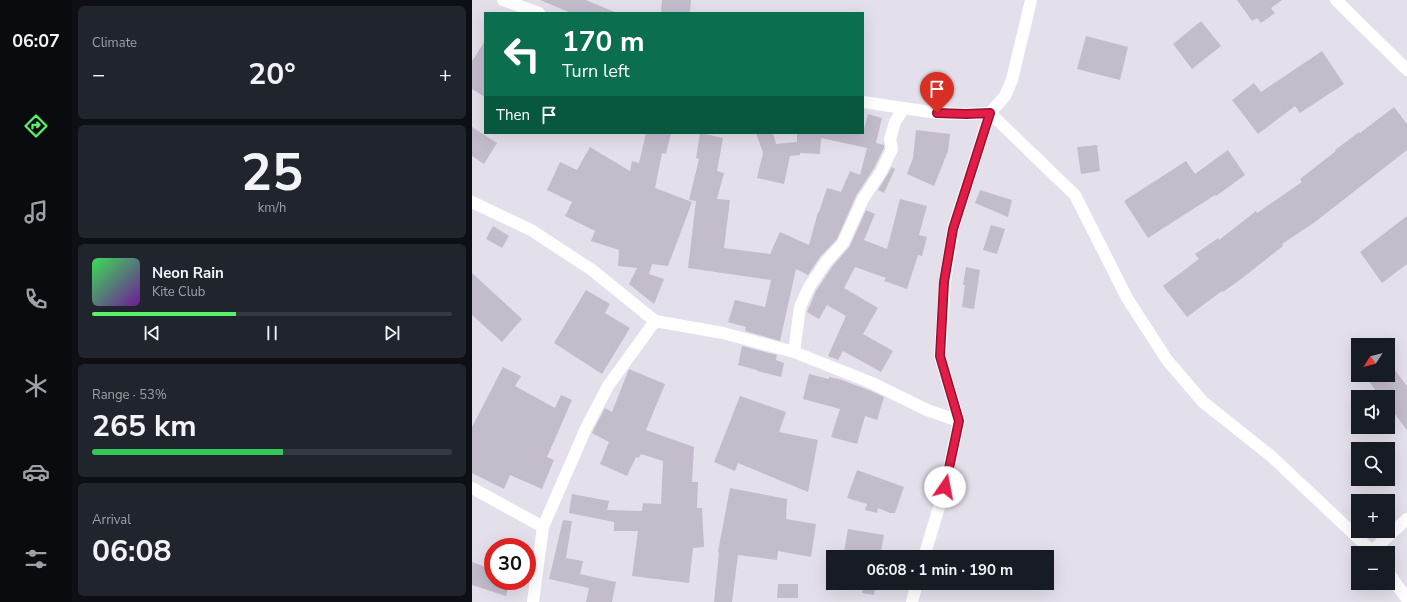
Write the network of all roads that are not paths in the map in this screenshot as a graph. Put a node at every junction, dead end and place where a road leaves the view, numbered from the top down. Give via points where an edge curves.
1 (504, 0) edge
2 (1031, 0) edge
3 (1336, 0) edge
4 (536, 12) edge
5 (1407, 70) edge
6 (864, 102) edge
7 (904, 108) junction
8 (990, 113) junction
9 (472, 202) edge
10 (655, 321) junction
11 (794, 352) junction
12 (959, 421) junction
13 (472, 488) edge
14 (1407, 519) edge
15 (543, 527) junction
16 (1368, 546) edge
17 (1380, 546) edge
18 (926, 550) edge
19 (1395, 582) edge
20 (915, 590) edge
21 (1407, 599) edge
22 (533, 602) edge
23 (912, 602) edge

1 - 4 street
2 - 8 street via 1012,80 1005,96
3 - 5 street
6 - 7 street
7 - 8 street via 937,113
7 - 11 street via 895,122 890,138 892,149 881,172 863,199 842,243 806,293 798,316
8 - 12 street via 953,229 944,282 940,356
8 - 16 street via 1075,195 1127,298 1167,360 1203,402 1271,456
9 - 10 street via 538,234 592,270
10 - 11 street via 723,332
10 - 15 street via 608,386 587,426
11 - 12 street via 872,383 927,410
12 - 18 street via 945,487
13 - 15 street
14 - 17 street
15 - 22 street
19 - 21 street
20 - 23 street

